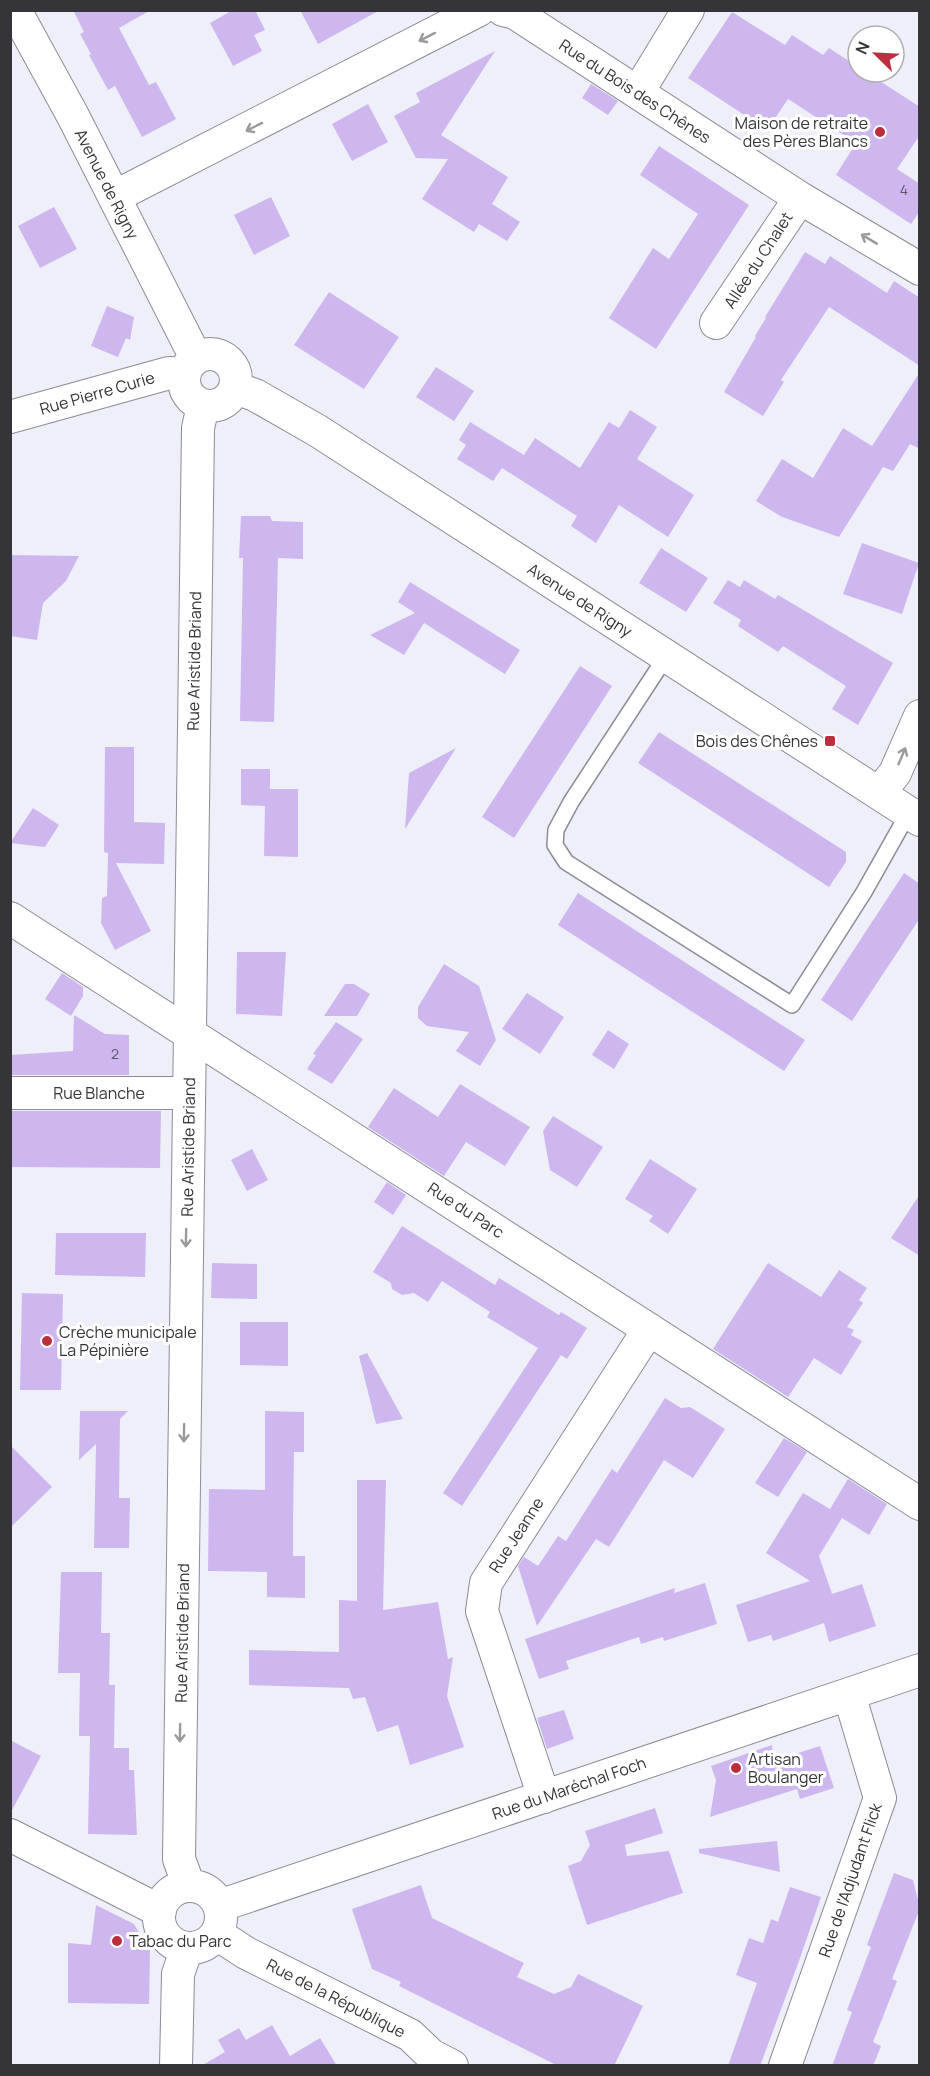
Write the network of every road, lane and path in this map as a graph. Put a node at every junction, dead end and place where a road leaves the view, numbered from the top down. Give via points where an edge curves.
1 (15, 10) edge
2 (479, 10) edge
3 (503, 10) edge
4 (688, 10) edge
5 (638, 92) junction
6 (114, 197) junction
7 (800, 198) junction
8 (920, 269) edge
9 (716, 323) dead end
10 (190, 366) junction
11 (235, 388) junction
12 (203, 406) junction
13 (10, 417) edge
14 (667, 655) junction
15 (920, 716) edge
16 (880, 792) junction
17 (914, 816) edge
18 (10, 918) edge
19 (189, 1032) junction
20 (10, 1093) edge
21 (188, 1093) junction
22 (649, 1329) junction
23 (920, 1504) edge
24 (920, 1670) edge
25 (849, 1694) junction
26 (544, 1797) junction
27 (10, 1835) edge
28 (189, 1886) junction
29 (160, 1911) junction
30 (218, 1920) junction
31 (186, 1948) junction
32 (176, 2066) edge
33 (452, 2066) edge
34 (785, 2066) edge

1 - 6 street, Avenue de Rigny
2 -> 6 street
3 - 5 street, Rue du Bois des Chênes via 515,13
4 - 5 street
5 - 7 street, Rue du Bois des Chênes
6 - 10 street, Avenue de Rigny
8 -> 7 street, Rue du Bois des Chênes
7 - 9 street, Allée du Chalet
10 - 11 street via 216,354 226,359 236,377
10 - 12 street via 187,393
10 - 13 street, Rue Pierre Curie
11 - 12 street via 223,404
11 - 14 street, Avenue de Rigny via 318,431
12 - 19 street, Rue Aristide Briand via 198,428
14 - 16 street, Avenue de Rigny
14 - 17 lane via 555,830 555,845 566,862 792,1005
16 -> 15 street via 895,773
16 - 17 street, Avenue de Rigny
18 - 19 street, Rue du Parc
19 - 21 street, Rue Aristide Briand
19 - 22 street, Rue du Parc
20 - 21 street, Rue Blanche
21 -> 28 street, Rue Aristide Briand via 179,1859
22 - 23 street, Rue du Parc
22 - 26 street, Rue Jeanne via 486,1583 482,1611
24 - 25 street, Rue du Maréchal Foch
25 - 26 street, Rue du Maréchal Foch
25 - 34 street, Rue de l'Adjudant Flick via 880,1798
26 - 30 street, Rue du Maréchal Foch
27 - 29 street
28 - 29 street via 170,1893
28 - 30 street via 208,1891
29 - 31 street via 165,1936
30 - 31 street via 204,1946
30 - 33 street, Rue de la République via 246,1953 410,2035 431,2055
31 - 32 street via 178,1974

